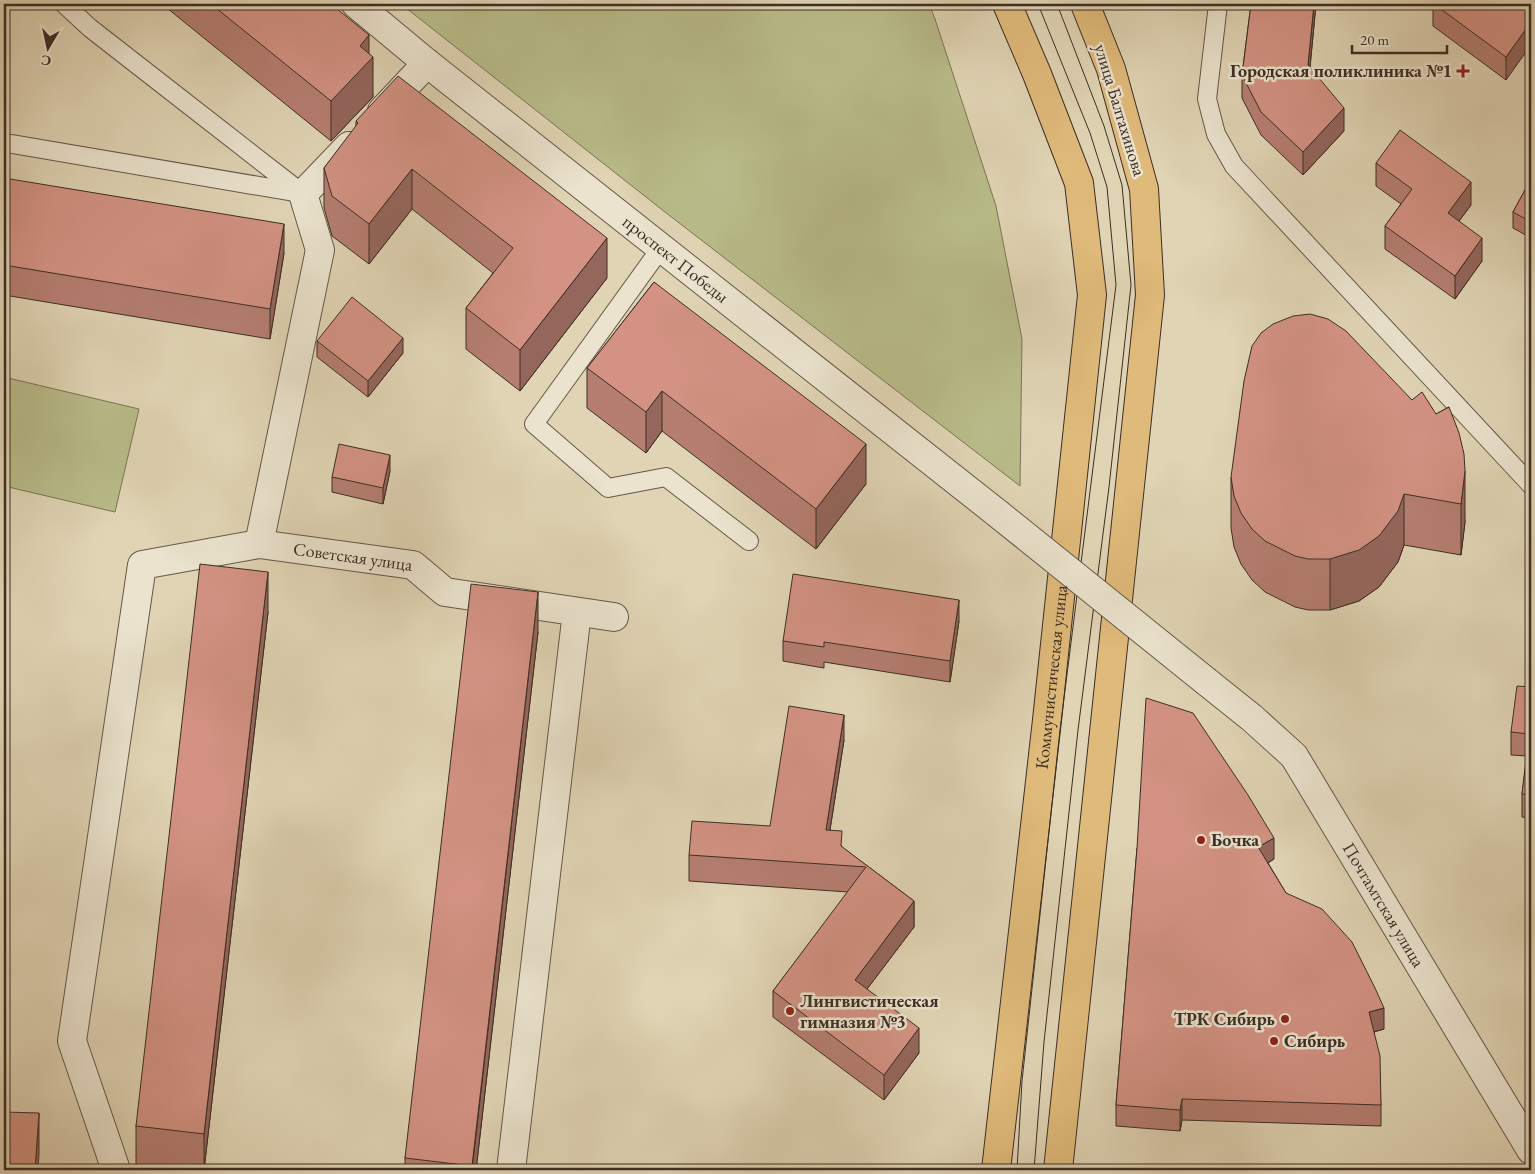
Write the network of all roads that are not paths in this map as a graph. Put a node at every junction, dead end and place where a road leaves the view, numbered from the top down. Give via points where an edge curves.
1 (64, 4) edge
2 (356, 4) edge
3 (1007, 4) edge
4 (1085, 4) edge
5 (1218, 4) edge
6 (427, 63) junction
7 (12, 144) dead end
8 (303, 194) junction
9 (661, 248) junction
10 (1531, 485) edge
11 (749, 541) dead end
12 (260, 544) junction
13 (577, 612) junction
14 (614, 618) dead end
15 (1207, 682) joint
16 (1531, 1150) edge
17 (116, 1170) edge
18 (511, 1170) edge
19 (996, 1170) edge
20 (1058, 1170) edge

1 - 8 lane via 90,28
2 - 6 street, проспект Победы
3 - 19 main road, Коммунистическая улица via 1079,183 1092,295
4 - 20 main road, улица Балтахинова via 1111,69 1144,189 1150,295
5 - 10 lane via 1207,99 1216,134 1234,166
6 - 8 street
6 - 9 street, проспект Победы
7 - 8 lane
8 - 12 street via 320,250
9 - 11 lane via 534,424 608,488 666,477
9 - 15 street, проспект Победы, bridge
12 - 13 street, Советская улица via 412,565 445,592
12 - 17 street, Советская улица via 142,565 72,1041
13 - 14 street, Советская улица
13 - 18 street
15 - 16 street, Почтамтская улица via 1294,756

